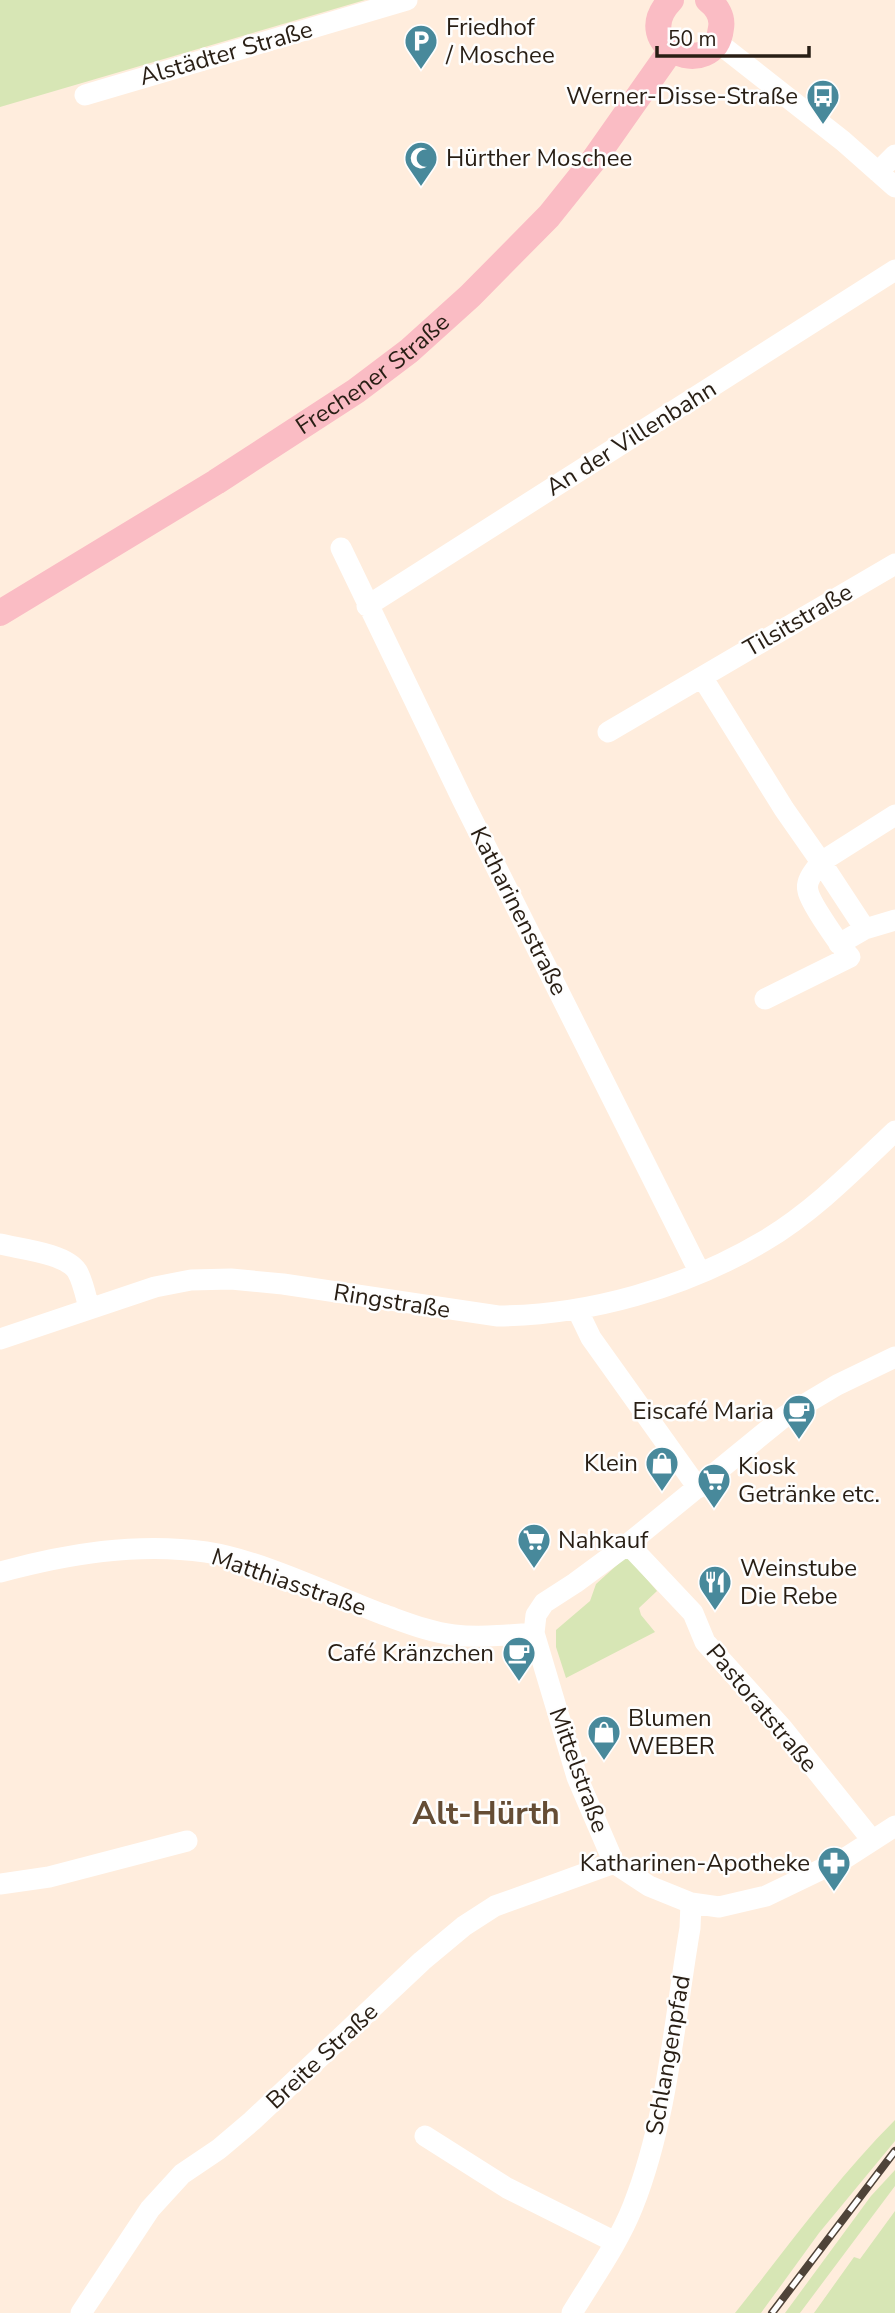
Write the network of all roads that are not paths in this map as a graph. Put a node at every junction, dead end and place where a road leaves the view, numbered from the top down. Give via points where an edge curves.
1 (407, 0) edge
2 (708, 0) edge
3 (661, 3) edge
4 (717, 43) junction
5 (671, 50) junction
6 (85, 95) dead end
7 (895, 155) edge
8 (878, 172) junction
9 (895, 187) edge
10 (895, 270) edge
11 (341, 548) dead end
12 (895, 564) edge
13 (368, 606) junction
14 (0, 614) edge
15 (702, 677) junction
16 (608, 733) dead end
17 (895, 815) edge
18 (821, 862) junction
19 (895, 919) edge
20 (865, 929) junction
21 (839, 944) junction
22 (765, 999) dead end
23 (895, 1131) edge
24 (0, 1244) edge
25 (700, 1273) junction
26 (89, 1308) junction
27 (577, 1309) junction
28 (0, 1339) edge
29 (895, 1357) edge
30 (698, 1488) junction
31 (628, 1544) junction
32 (0, 1572) edge
33 (534, 1633) junction
34 (895, 1826) edge
35 (872, 1840) junction
36 (187, 1841) dead end
37 (614, 1863) junction
38 (0, 1884) edge
39 (691, 1903) junction
40 (425, 2136) dead end
41 (615, 2242) junction
42 (81, 2313) edge
43 (572, 2313) edge

1 - 6 street, Alstädter Straße
2 - 4 main road via 722,23
3 - 5 main road via 659,27
4 - 5 main road via 690,57
4 - 8 street
5 - 14 main road, Frechener Straße via 549,216 409,351 216,482
7 - 8 street
8 - 9 street
10 - 13 street, An der Villenbahn
11 - 13 street, Katharinenstraße
12 - 15 street, Tilsitstraße
13 - 25 street, Katharinenstraße
15 - 16 street, Tilsitstraße
15 - 18 street
17 - 18 street
18 - 20 street
18 - 21 street via 809,879 808,892
19 - 20 street
20 - 21 street
21 - 22 street via 850,957
23 - 25 street, Ringstraße via 830,1192 765,1241
24 - 26 street via 68,1262 78,1272
25 - 27 street, Ringstraße
26 - 27 street, Ringstraße via 155,1287 231,1279 498,1316
26 - 28 street, Ringstraße
27 - 30 street via 591,1338
29 - 30 street via 785,1416
30 - 31 street
31 - 33 street via 544,1603 536,1615
31 - 35 street, Pastoratstraße via 693,1613 705,1642 783,1729
32 - 33 street, Matthiasstraße via 137,1548 208,1553 258,1566 418,1627 453,1635
33 - 37 street, Mittelstraße via 578,1777
34 - 35 street, Mittelstraße
35 - 39 street, Mittelstraße via 828,1868 766,1896 719,1907
36 - 38 street via 49,1877
37 - 39 street, Mittelstraße via 649,1886
37 - 42 street, Breite Straße via 495,1906 422,1961 252,2121 182,2174 150,2209
39 - 41 street, Schlangenpfad via 666,2091 633,2206
40 - 41 street via 507,2188
41 - 43 street, Schlangenpfad

